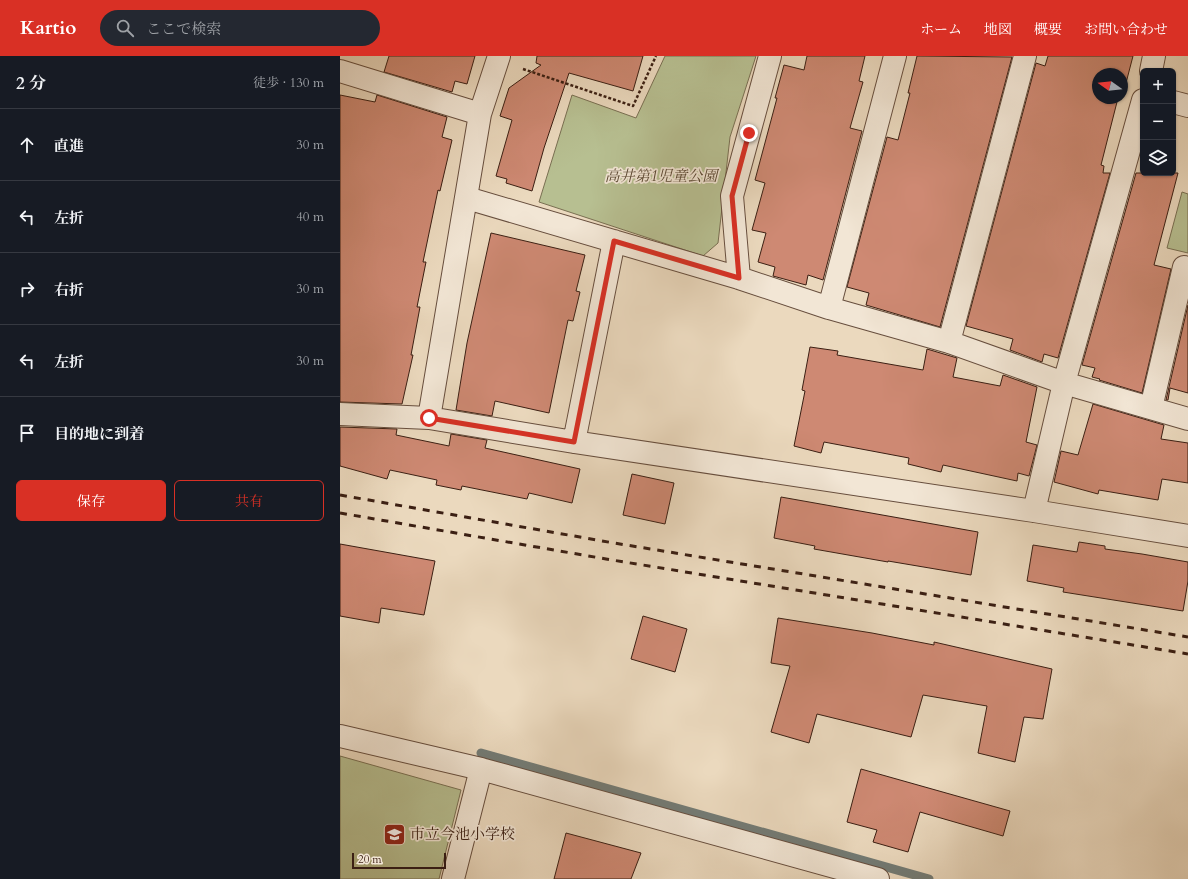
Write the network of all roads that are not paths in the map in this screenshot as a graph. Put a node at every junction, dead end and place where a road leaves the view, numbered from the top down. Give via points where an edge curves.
1 (770, 56) edge
2 (895, 56) edge
3 (1025, 56) edge
4 (1154, 56) edge
5 (498, 58) edge
6 (1151, 68) edge
7 (340, 71) edge
8 (1176, 103) edge
9 (1142, 104) edge
10 (1188, 106) edge
11 (480, 114) junction
12 (467, 198) junction
13 (614, 241) junction
14 (1188, 268) edge
15 (739, 278) junction
16 (829, 308) junction
17 (949, 342) junction
18 (1064, 383) junction
19 (1151, 408) junction
20 (340, 414) edge
21 (429, 418) junction
22 (1188, 419) edge
23 (574, 442) junction
24 (1034, 511) junction
25 (1188, 536) edge
26 (340, 736) edge
27 (481, 769) junction
28 (453, 879) edge
29 (878, 879) edge

1 - 15 street via 732,196
2 - 16 street
3 - 17 street
4 - 6 street
5 - 11 street
7 - 11 street
8 - 10 street
9 - 18 street
11 - 12 street
12 - 13 street
12 - 21 street
13 - 15 street
13 - 23 street
14 - 19 street via 1184,267
15 - 16 street
16 - 17 street
17 - 18 street
18 - 19 street
18 - 24 street
19 - 22 street
20 - 21 street
21 - 23 street
23 - 24 street
24 - 25 street
26 - 27 street
27 - 28 street
27 - 29 street

